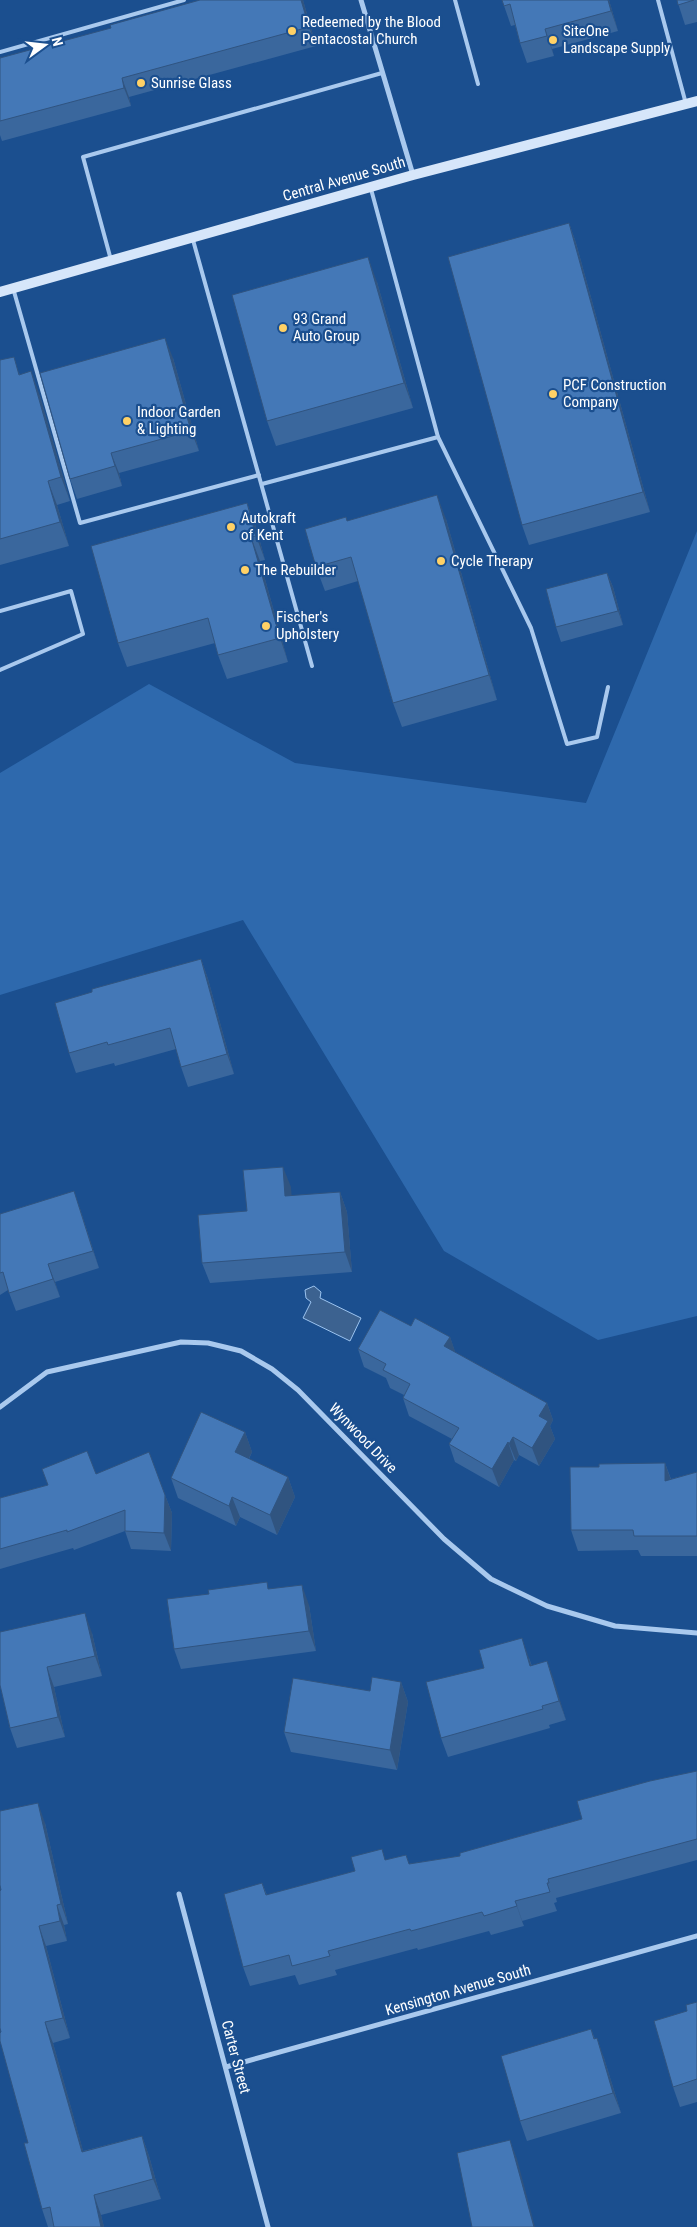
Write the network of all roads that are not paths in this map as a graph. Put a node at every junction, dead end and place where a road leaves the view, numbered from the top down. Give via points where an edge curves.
1 (184, 0) edge
2 (361, 0) edge
3 (455, 0) edge
4 (658, 0) edge
5 (0, 52) edge
6 (382, 73) junction
7 (478, 84) dead end
8 (697, 101) edge
9 (686, 104) junction
10 (413, 175) junction
11 (370, 187) junction
12 (192, 238) junction
13 (111, 260) junction
14 (13, 288) junction
15 (0, 292) edge
16 (438, 437) junction
17 (259, 475) junction
18 (262, 484) junction
19 (0, 611) edge
20 (312, 666) dead end
21 (0, 670) edge
22 (608, 687) dead end
23 (0, 1407) edge
24 (697, 1632) edge
25 (178, 1894) dead end
26 (697, 1936) edge
27 (226, 2068) junction
28 (268, 2227) edge

1 - 5 lane
2 - 6 street
3 - 7 lane
4 - 9 lane
6 - 10 street
6 - 13 lane via 84,156
8 - 9 main road, Central Avenue South
9 - 10 main road, Central Avenue South
10 - 11 main road, Central Avenue South
11 - 12 main road, Central Avenue South
11 - 16 lane
12 - 13 main road, Central Avenue South
12 - 17 lane
13 - 14 main road, Central Avenue South
14 - 15 main road, Central Avenue South
14 - 17 lane via 80,523
16 - 18 lane
16 - 22 lane via 531,628 567,744 596,737
17 - 18 lane
18 - 20 lane
19 - 21 lane via 71,591 82,634
23 - 24 street, Wynwood Drive via 46,1372 181,1342 208,1343 242,1351 298,1390 444,1539 492,1579 547,1606 615,1626
25 - 27 street, Carter Street
26 - 27 street, Kensington Avenue South
27 - 28 street, Carter Street

